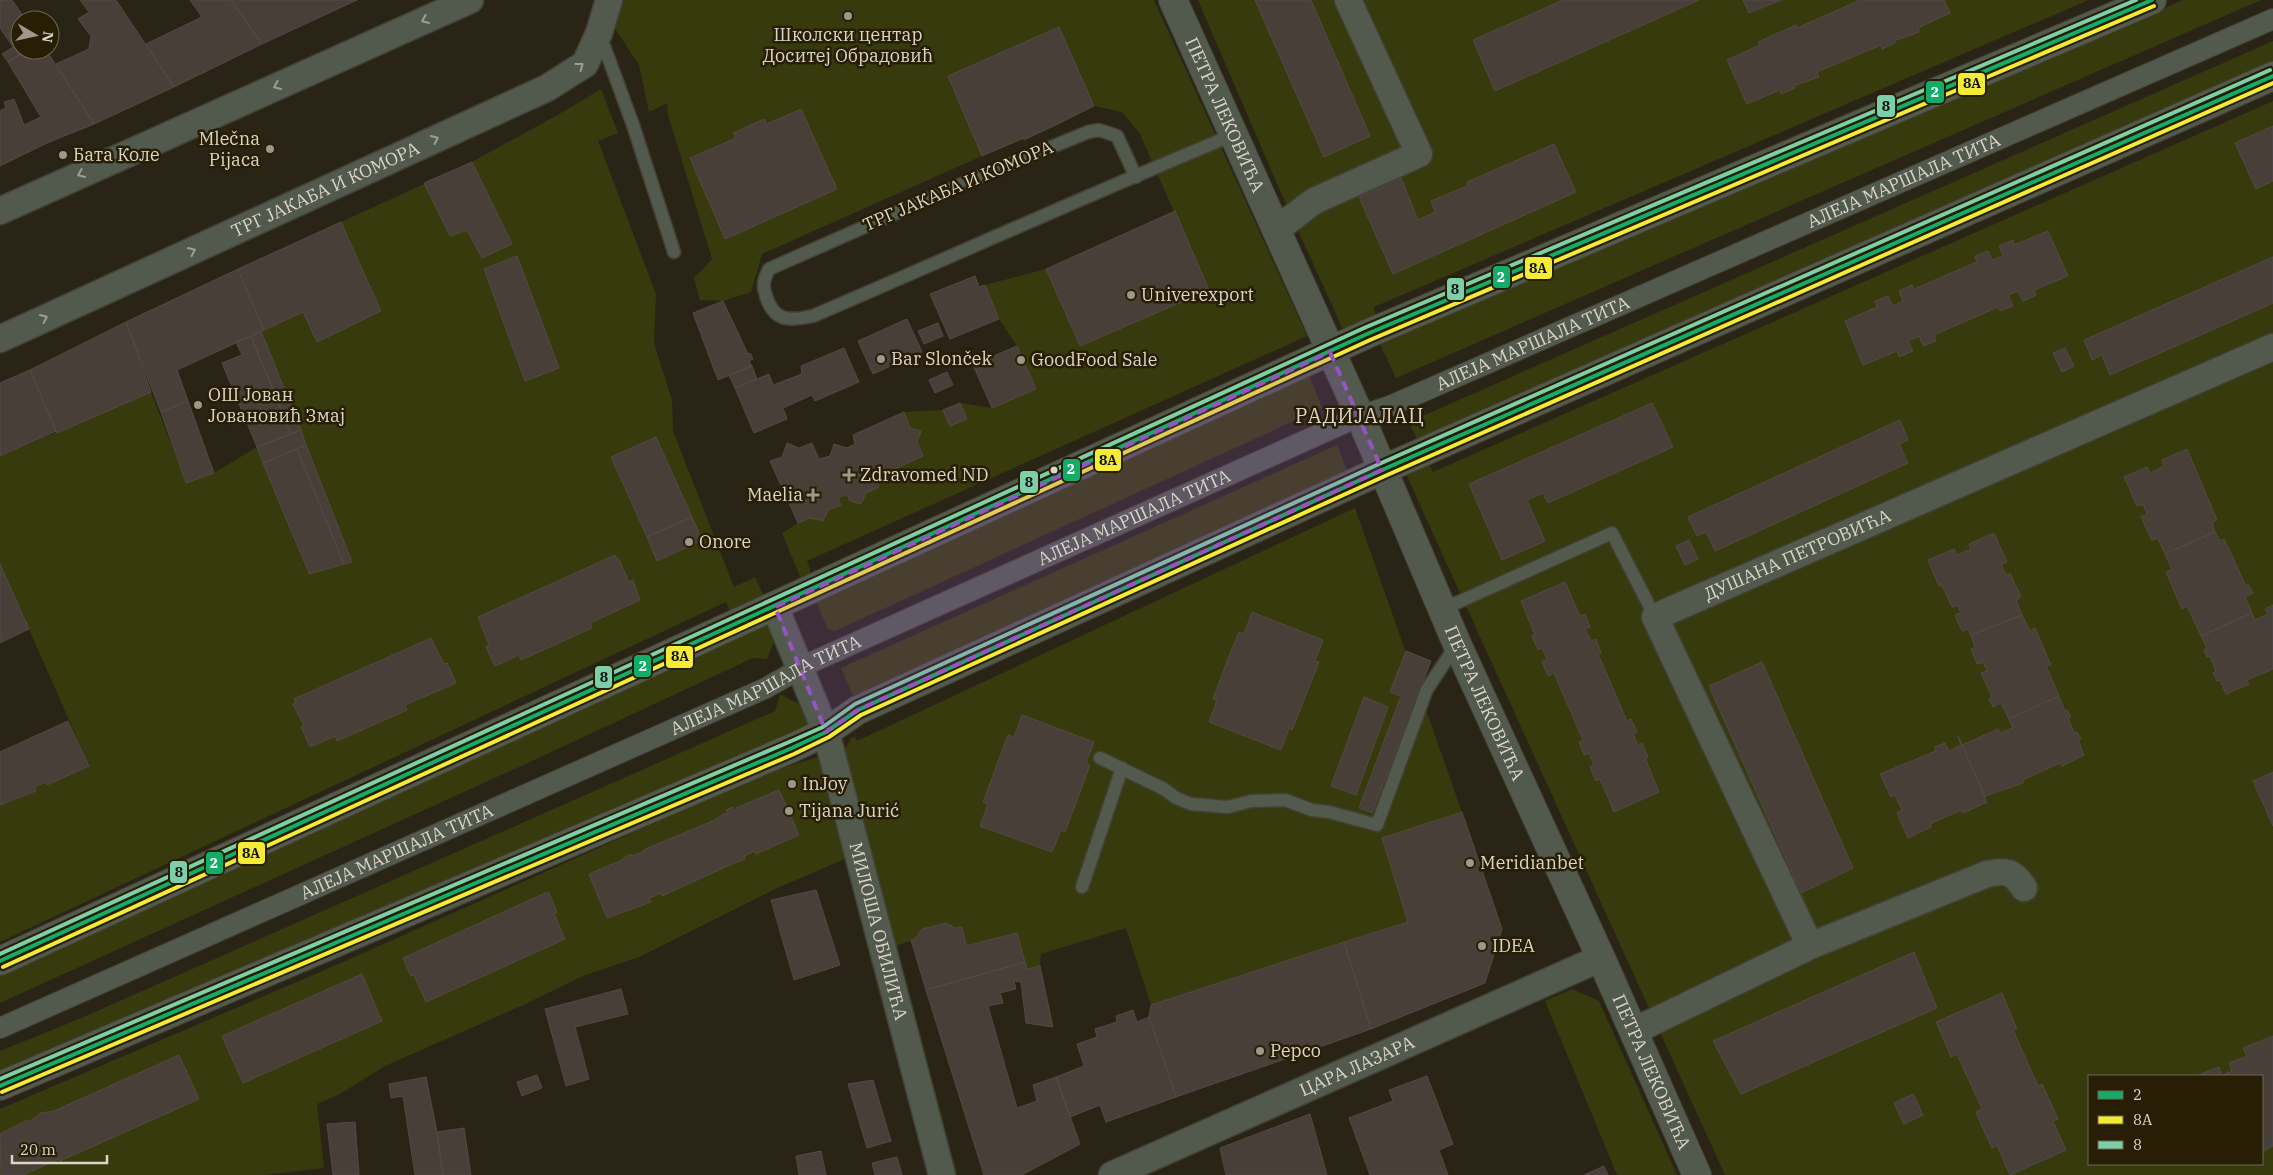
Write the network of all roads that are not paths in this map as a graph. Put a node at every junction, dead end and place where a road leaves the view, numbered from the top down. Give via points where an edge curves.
1 (470, 0) edge
2 (609, 0) edge
3 (1173, 0) edge
4 (1348, 0) edge
5 (2152, 0) edge
6 (2273, 19) edge
7 (599, 33) junction
8 (2273, 76) edge
9 (1233, 135) junction
10 (1136, 177) junction
11 (0, 211) edge
12 (1276, 230) junction
13 (674, 252) dead end
14 (0, 339) edge
15 (2273, 347) edge
16 (1330, 352) junction
17 (1360, 416) junction
18 (1382, 470) junction
19 (775, 607) junction
20 (1443, 609) junction
21 (1655, 617) junction
22 (1458, 644) junction
23 (800, 668) junction
24 (826, 732) junction
25 (1100, 758) dead end
26 (1122, 768) junction
27 (1082, 887) dead end
28 (2024, 888) dead end
29 (1810, 946) junction
30 (1602, 958) junction
31 (0, 961) edge
32 (0, 1028) edge
33 (1634, 1031) junction
34 (0, 1086) edge
35 (942, 1175) edge
36 (1112, 1175) edge
37 (1697, 1175) edge

1 -> 11 street
2 - 7 street, ТРГ ЈАКАБА И КОМОРА
3 - 9 street, ПЕТРА ЛЕКОВИЋА
4 - 12 street via 1419,154 1314,201
5 - 16 street
6 - 17 street, АЛЕЈА МАРШАЛА ТИТА via 1390,406
7 - 13 lane
14 -> 7 street, ТРГ ЈАКАБА И КОМОРА via 547,88 585,64
8 - 18 street
9 - 10 lane
9 - 12 street, ПЕТРА ЛЕКОВИЋА
10 - 10 lane, ТРГ ЈАКАБА И КОМОРА via 1116,136 1109,132 1088,132 769,269 763,288 770,310 787,319 813,316
12 - 16 street, ПЕТРА ЛЕКОВИЋА
15 - 21 street, ДУШАНА ПЕТРОВИЋА
16 - 17 street, ПЕТРА ЛЕКОВИЋА
16 - 19 street
17 - 18 street, ПЕТРА ЛЕКОВИЋА
17 - 23 street, АЛЕЈА МАРШАЛА ТИТА
18 - 20 street, ПЕТРА ЛЕКОВИЋА
18 - 24 street via 858,710
19 - 23 street, МИЛОША ОБИЛИЋА
19 - 31 street
20 - 21 lane via 1612,533
20 - 22 street, ПЕТРА ЛЕКОВИЋА
21 - 29 street
22 - 26 lane via 1427,689 1377,825 1312,810 1285,800 1251,801 1228,807 1191,804
22 - 30 street, ПЕТРА ЛЕКОВИЋА
23 - 24 street, МИЛОША ОБИЛИЋА
23 - 32 street, АЛЕЈА МАРШАЛА ТИТА via 756,692
24 - 34 street
24 - 35 street, МИЛОША ОБИЛИЋА
25 - 26 lane
26 - 27 lane
28 - 29 street via 2016,875 2002,871 1987,874
29 - 33 street
30 - 33 street, ПЕТРА ЛЕКОВИЋА
30 - 36 street, ЦАРА ЛАЗАРА
33 - 37 street, ПЕТРА ЛЕКОВИЋА

